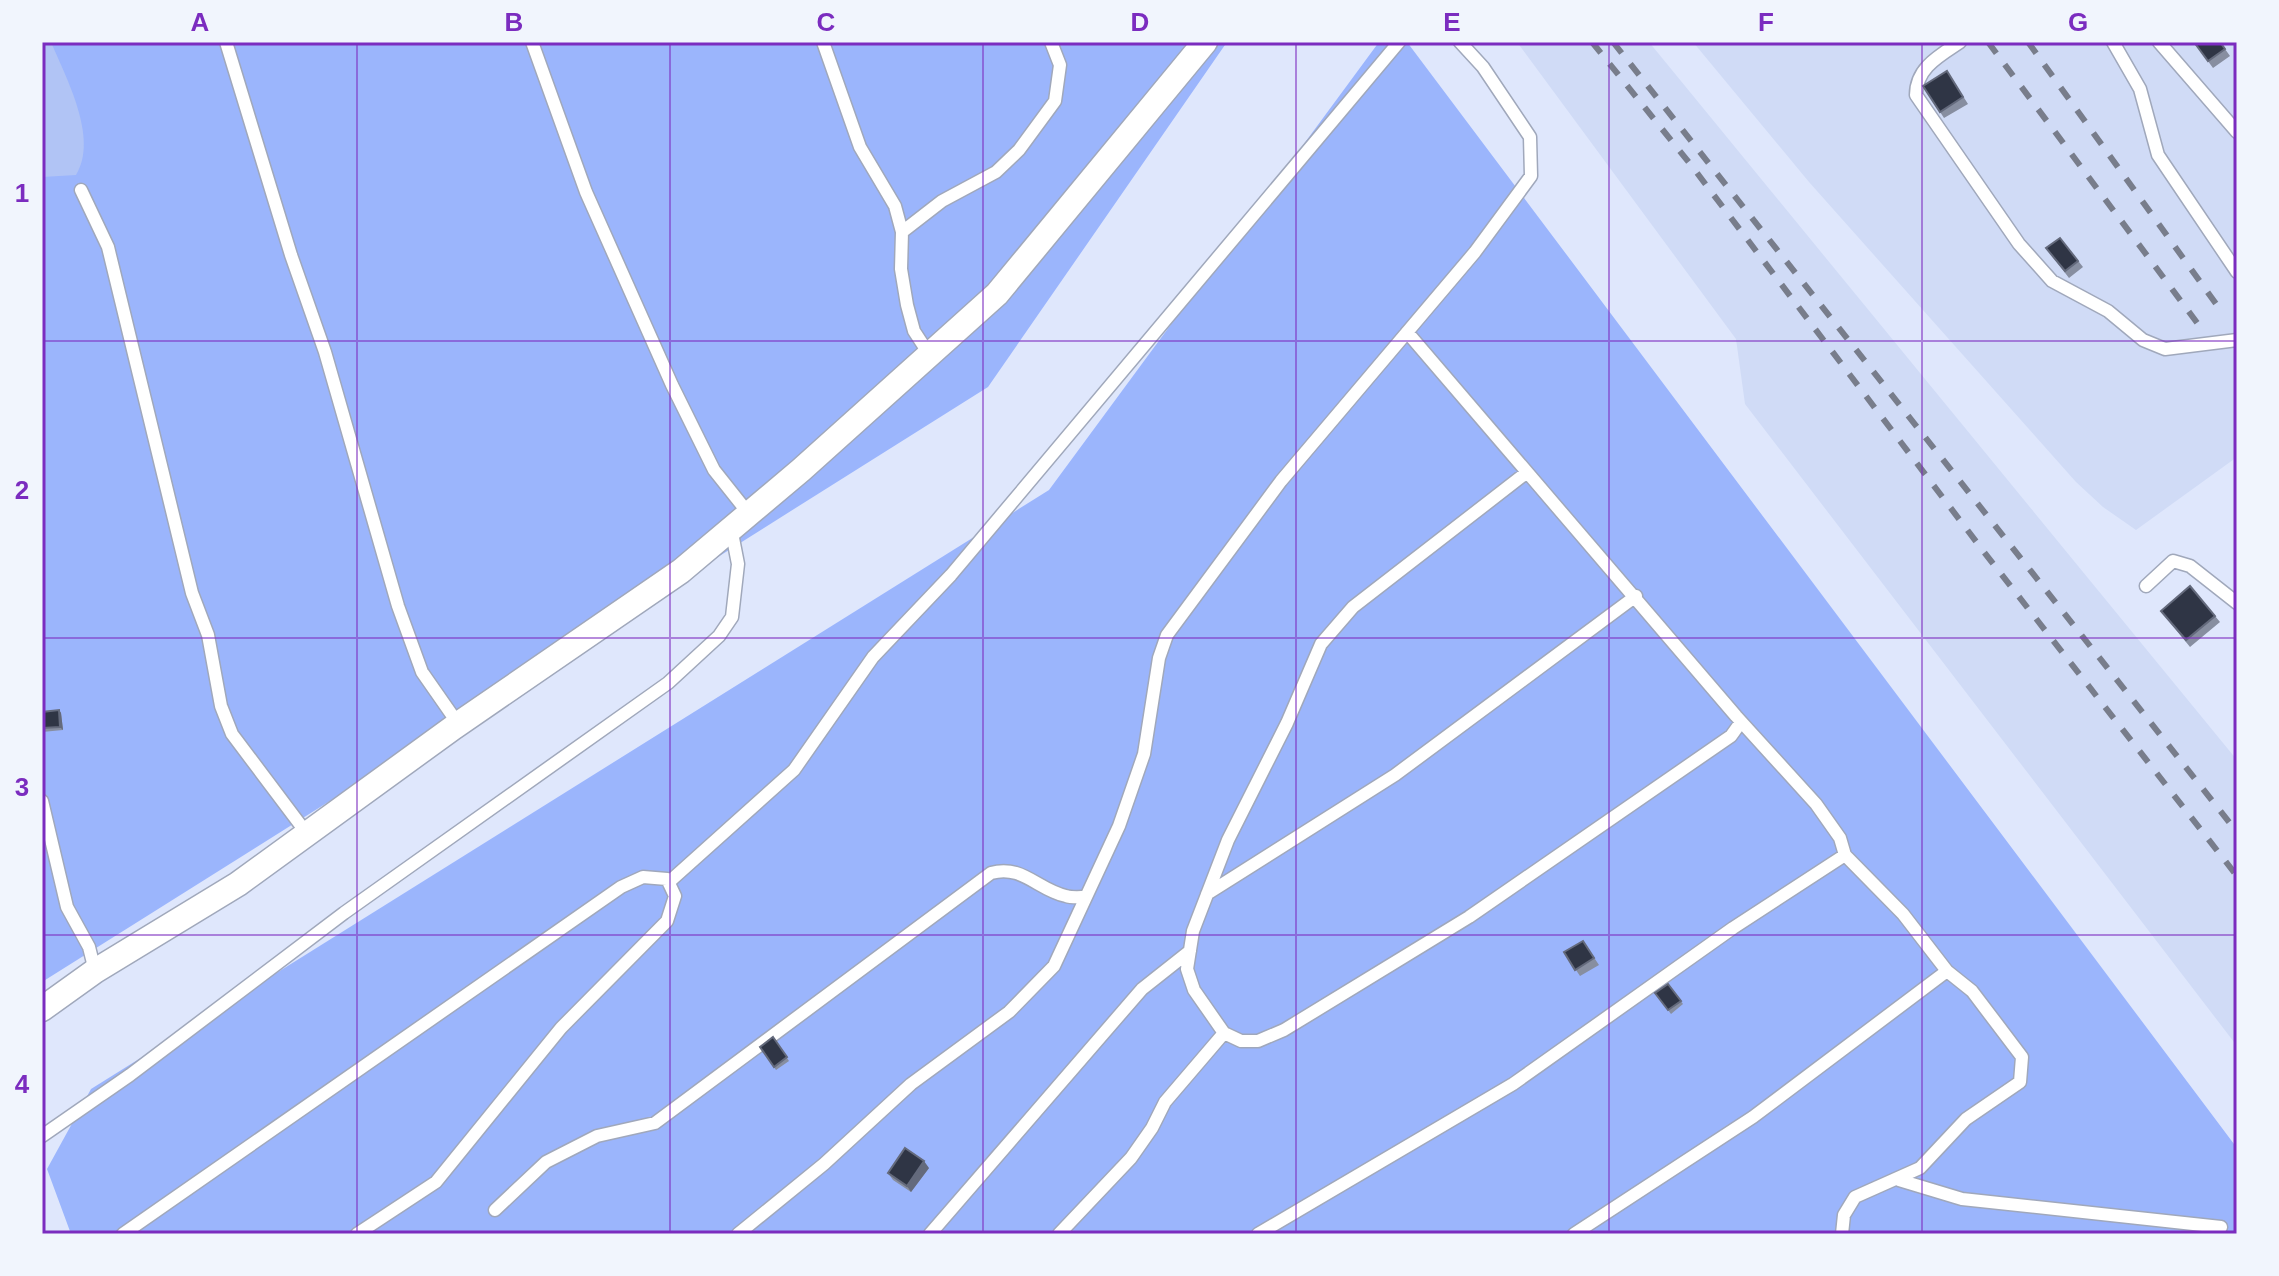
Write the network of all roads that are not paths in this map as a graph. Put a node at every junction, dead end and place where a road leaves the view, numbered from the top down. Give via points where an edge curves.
1 (226, 42) edge
2 (532, 42) edge
3 (823, 42) edge
4 (1051, 42) edge
5 (1205, 42) edge
6 (1399, 42) edge
7 (1460, 42) edge
8 (1960, 42) edge
9 (2113, 42) edge
10 (2159, 42) edge
11 (2237, 132) edge
12 (81, 190) dead end
13 (902, 232) junction
14 (2237, 272) edge
15 (1407, 332) junction
16 (2237, 340) edge
17 (929, 354) junction
18 (1526, 473) junction
19 (740, 521) junction
20 (2146, 586) dead end
21 (1636, 596) junction
22 (2237, 603) edge
23 (1741, 722) junction
24 (454, 727) junction
25 (42, 801) edge
26 (308, 835) junction
27 (1845, 855) junction
28 (669, 882) junction
29 (1207, 894) junction
30 (1086, 897) junction
31 (1190, 951) junction
32 (95, 971) junction
33 (1947, 971) junction
34 (42, 1009) edge
35 (1224, 1033) junction
36 (42, 1136) edge
37 (1899, 1180) junction
38 (495, 1210) dead end
39 (2221, 1227) dead end
40 (748, 1231) edge
41 (123, 1234) edge
42 (357, 1234) edge
43 (930, 1234) edge
44 (1059, 1234) edge
45 (1258, 1234) edge
46 (1574, 1234) edge
47 (1842, 1234) edge

1 - 24 lane via 325,352 398,606 422,672 452,715
2 - 19 lane via 586,192
3 - 13 lane via 860,147 895,206
4 - 13 lane via 1060,65 1055,101 1019,150 996,172 942,201
5 - 17 street via 997,294
6 - 28 lane via 951,575 873,657 794,770
7 - 15 lane via 1530,137 1531,176
8 - 16 lane via 1930,62 1916,81 1916,95 2034,265 2074,295 2108,311 2143,340 2165,349
9 - 14 lane via 2140,89 2158,155
10 - 11 lane
12 - 26 lane via 108,247 225,719
13 - 17 lane via 907,305 914,331
15 - 18 lane
15 - 30 lane via 1281,481 1167,635 1144,754
17 - 19 street
18 - 21 lane
18 - 29 lane via 1353,607 1321,644
19 - 24 street via 681,571
19 - 36 lane via 732,617 668,683
20 - 22 lane via 2173,561 2190,566
21 - 23 lane
21 - 29 lane via 1395,775
23 - 27 lane via 1816,804 1840,838
23 - 35 lane via 1731,736 1469,917 1284,1030 1258,1041
24 - 26 street
25 - 32 lane via 67,907 89,947
26 - 32 street
27 - 33 lane via 1903,914
27 - 45 lane via 1513,1084
28 - 41 lane via 643,877 621,887
28 - 42 lane via 675,896 667,921 561,1028 436,1182
29 - 31 lane
30 - 38 lane via 1066,897 1016,871 991,873 655,1123 597,1136 546,1162
30 - 40 lane via 1054,966 1009,1012 911,1084
31 - 35 lane via 1187,969 1194,990
31 - 43 lane via 1142,989
32 - 34 street
33 - 37 lane via 1972,991 2022,1057 2024,1071 2020,1082 1966,1119 1920,1168
33 - 46 lane via 1753,1117
35 - 44 lane via 1165,1102 1131,1158
37 - 39 lane via 1962,1199
37 - 47 lane via 1855,1197 1844,1215

